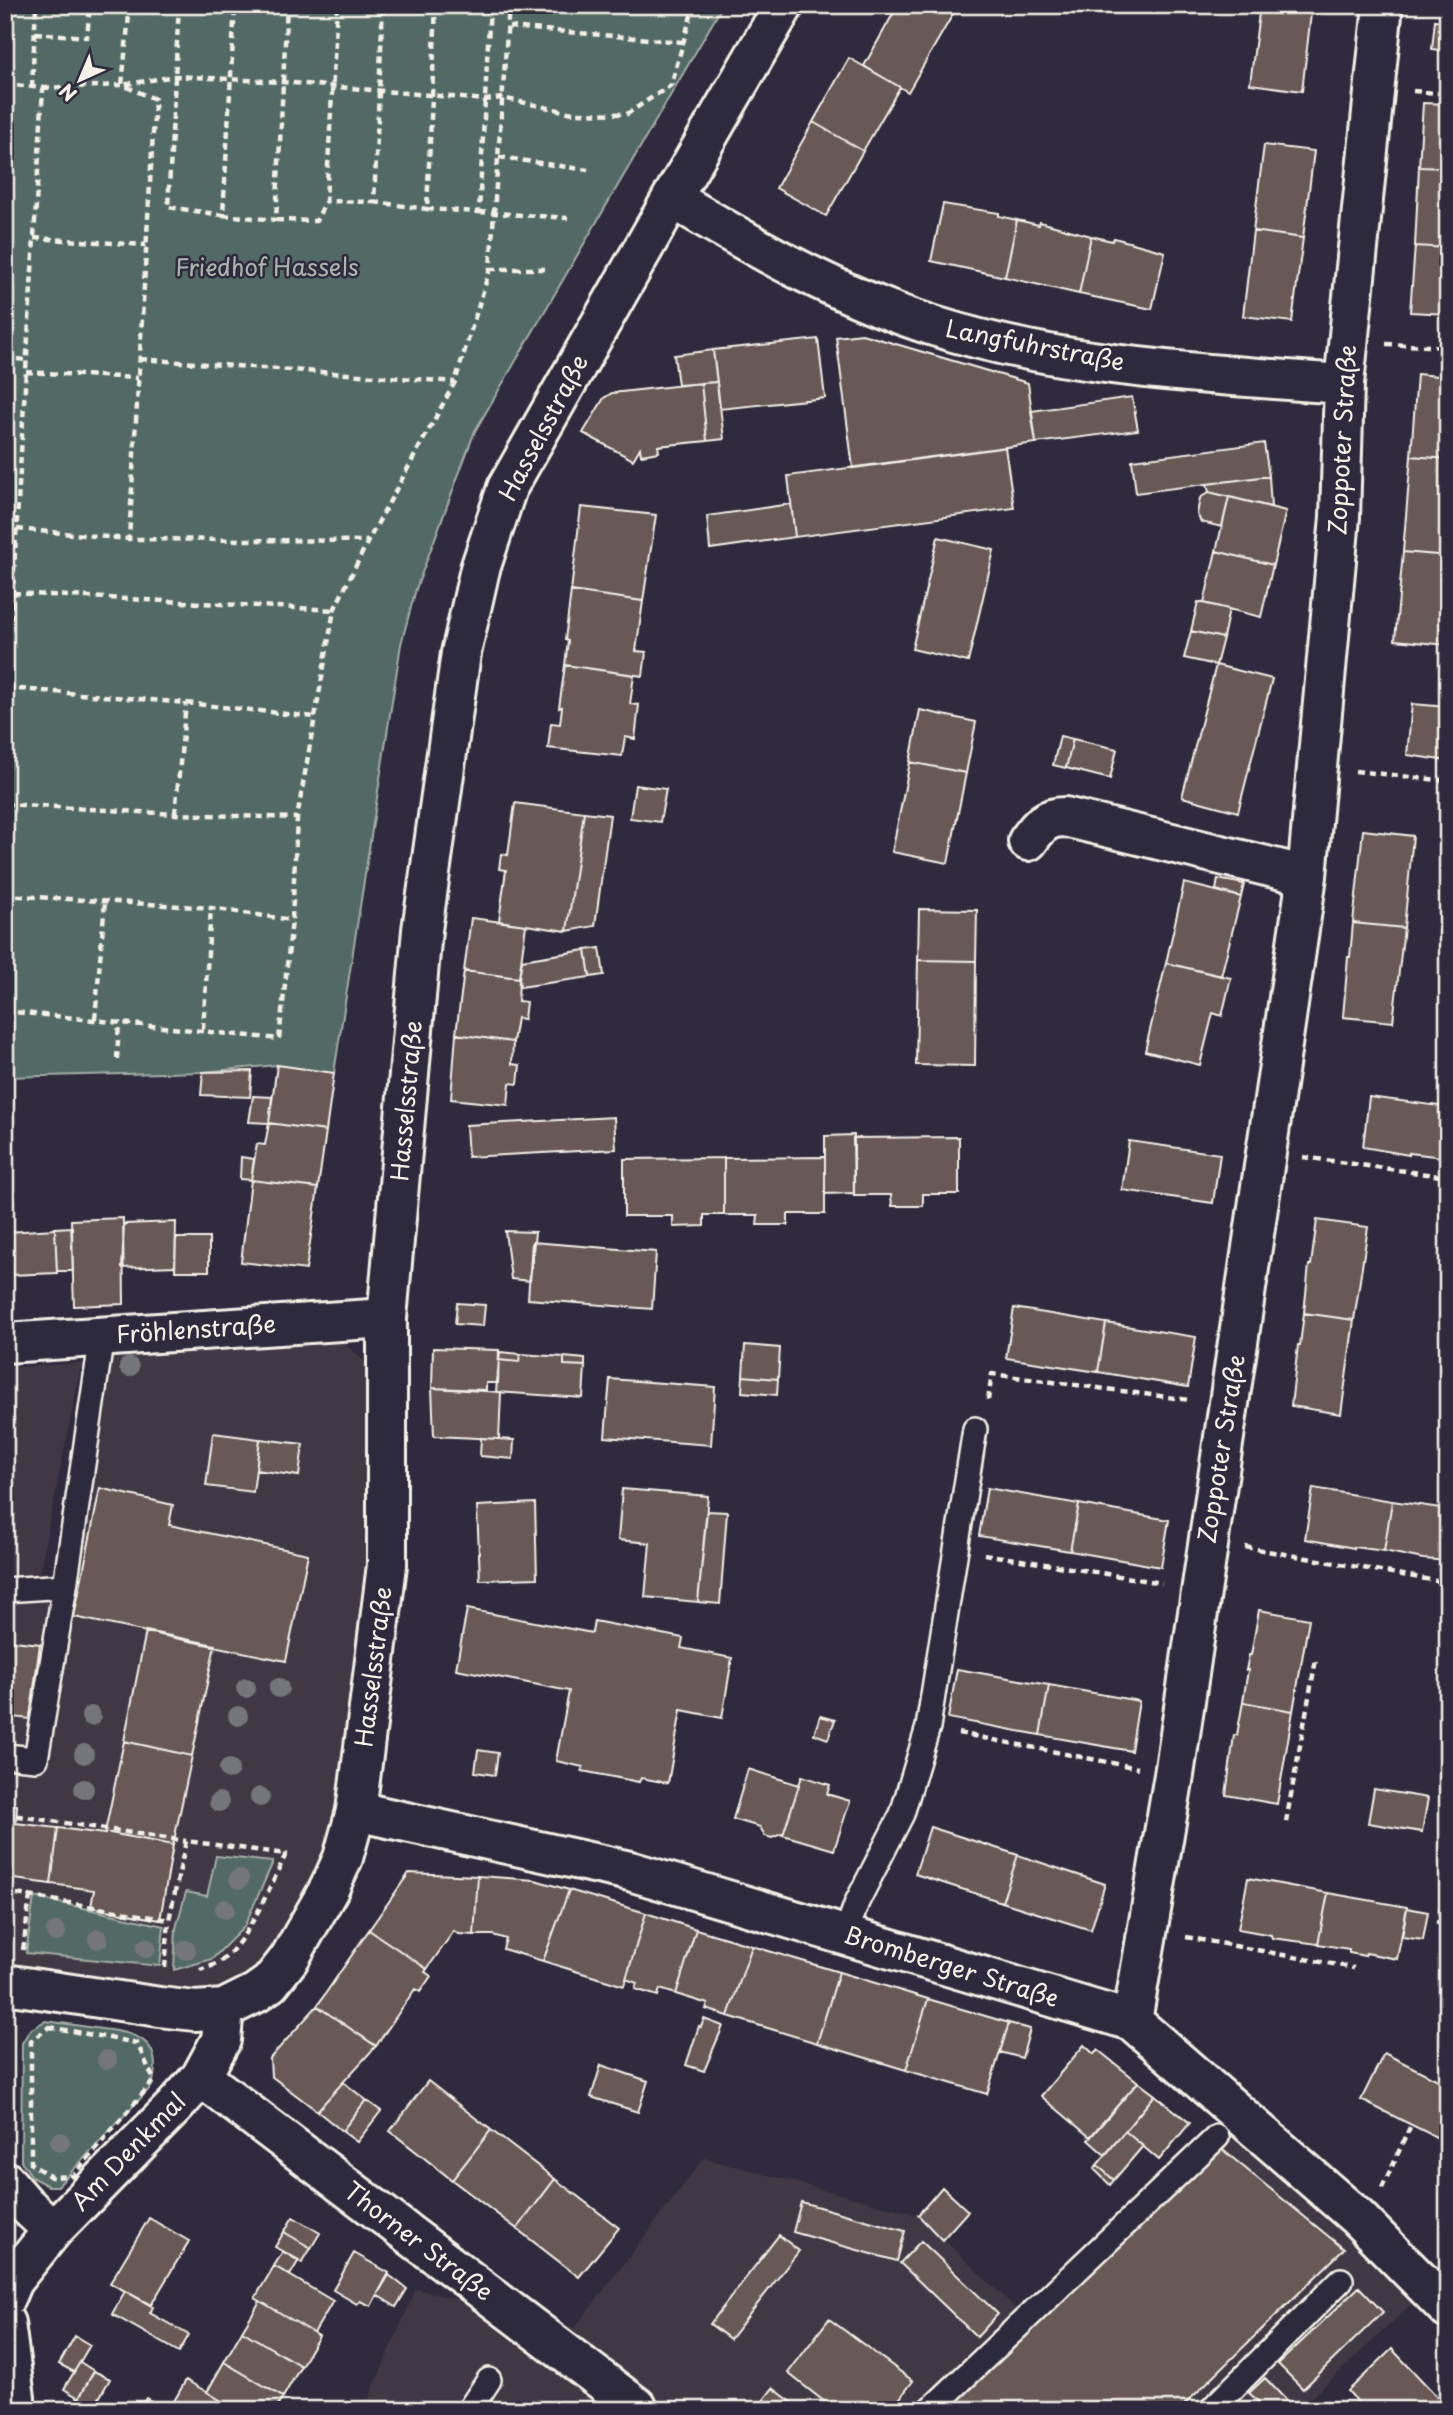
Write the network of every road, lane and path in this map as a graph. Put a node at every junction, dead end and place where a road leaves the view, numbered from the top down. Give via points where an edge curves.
1 (36, 5) edge
2 (90, 5) edge
3 (130, 5) edge
4 (179, 5) edge
5 (235, 5) edge
6 (287, 5) edge
7 (337, 5) edge
8 (383, 5) edge
9 (436, 5) edge
10 (489, 5) edge
11 (509, 5) edge
12 (694, 5) edge
13 (784, 5) edge
14 (1383, 5) edge
15 (509, 27) junction
16 (35, 33) junction
17 (683, 42) junction
18 (175, 76) junction
19 (231, 80) junction
20 (282, 82) junction
21 (5, 84) edge
22 (122, 85) junction
23 (32, 87) junction
24 (332, 87) junction
25 (43, 88) junction
26 (379, 92) junction
27 (432, 94) junction
28 (502, 98) junction
29 (485, 100) junction
30 (499, 157) junction
31 (588, 170) dead end
32 (672, 198) junction
33 (326, 201) junction
34 (373, 202) junction
35 (428, 209) junction
36 (479, 212) junction
37 (495, 212) junction
38 (223, 215) junction
39 (568, 218) dead end
40 (276, 220) junction
41 (34, 238) junction
42 (146, 245) junction
43 (490, 269) junction
44 (547, 269) dead end
45 (1348, 342) junction
46 (1448, 347) edge
47 (5, 358) edge
48 (140, 359) junction
49 (27, 360) junction
50 (26, 372) junction
51 (138, 378) junction
52 (454, 382) junction
53 (1344, 384) junction
54 (5, 528) edge
55 (16, 529) junction
56 (129, 539) junction
57 (368, 541) junction
58 (13, 593) junction
59 (334, 610) junction
60 (7, 662) edge
61 (7, 688) junction
62 (186, 703) junction
63 (315, 717) junction
64 (5, 719) edge
65 (1318, 768) junction
66 (1448, 781) edge
67 (5, 804) edge
68 (174, 814) junction
69 (297, 818) junction
70 (1028, 841) dead end
71 (1307, 876) junction
72 (5, 895) edge
73 (105, 901) junction
74 (211, 908) junction
75 (292, 920) junction
76 (5, 1011) edge
77 (95, 1019) junction
78 (119, 1021) junction
79 (203, 1029) junction
80 (117, 1059) dead end
81 (1267, 1152) junction
82 (1448, 1177) edge
83 (387, 1318) junction
84 (102, 1336) junction
85 (5, 1343) edge
86 (1229, 1405) junction
87 (975, 1429) joint
88 (1209, 1540) junction
89 (956, 1550) junction
90 (1448, 1583) edge
91 (65, 1586) junction
92 (5, 1590) edge
93 (1201, 1590) junction
94 (1316, 1660) dead end
95 (928, 1727) junction
96 (5, 1756) edge
97 (1174, 1774) junction
98 (356, 1811) junction
99 (5, 1814) edge
100 (1286, 1822) dead end
101 (186, 1841) junction
102 (1448, 1873) edge
103 (5, 1892) edge
104 (30, 1896) junction
105 (169, 1920) junction
106 (1448, 1924) edge
107 (1147, 1931) junction
108 (845, 1936) junction
109 (1354, 1968) dead end
110 (13, 1971) edge
111 (191, 1972) dead end
112 (165, 1975) dead end
113 (224, 2009) junction
114 (1132, 2021) junction
115 (137, 2043) joint
116 (201, 2077) junction
117 (1411, 2125) dead end
118 (1217, 2137) dead end
119 (5, 2181) edge
120 (1357, 2217) junction
121 (53, 2230) junction
122 (1341, 2280) dead end
123 (5, 2298) edge
124 (1448, 2309) edge
125 (5, 2323) edge
126 (489, 2380) dead end
127 (13, 2402) edge
128 (638, 2408) edge
129 (469, 2410) edge
130 (930, 2410) edge
131 (1211, 2410) edge

1 - 16 path
2 - 16 path via 87,37
3 - 22 path
4 - 18 path
5 - 19 path
6 - 20 path
7 - 24 path
8 - 26 path
9 - 27 path
10 - 29 path
11 - 15 path
12 - 17 path
13 - 32 street, Hasselsstraße
14 - 45 street, Zoppoter Straße
15 - 17 path
15 - 28 path
16 - 23 path
17 - 28 path via 671,85 627,114 573,113
18 - 19 path
18 - 22 path
18 - 38 path via 168,207
19 - 20 path
19 - 38 path
20 - 24 path
20 - 40 path
21 - 23 path
22 - 25 path
22 - 42 path via 155,99
23 - 25 path
24 - 26 path
24 - 33 path
25 - 41 path
26 - 27 path
26 - 34 path
27 - 29 path
27 - 35 path
28 - 29 path
28 - 30 path
29 - 36 path
30 - 31 path
30 - 37 path
32 - 53 street, Langfuhrstraße via 831,286 934,326 1034,351 1152,369
32 - 83 street, Hasselsstraße via 507,488 480,569 461,653 422,930
33 - 34 path
33 - 40 path via 316,221
34 - 35 path
35 - 36 path
36 - 37 path
37 - 39 path
37 - 43 path
38 - 40 path
41 - 42 path
41 - 49 path
42 - 48 path
43 - 44 path
43 - 52 path
45 - 46 path
45 - 53 street, Zoppoter Straße
47 - 49 path
48 - 51 path
48 - 52 path
49 - 50 path
50 - 51 path
50 - 55 path
51 - 56 path
52 - 57 path
53 - 65 street, Zoppoter Straße via 1340,517
54 - 55 path
55 - 56 path
55 - 58 path
56 - 57 path
57 - 59 path
58 - 59 path
58 - 60 path
59 - 63 path
60 - 61 path
61 - 62 path
61 - 64 path
62 - 63 path
62 - 68 path
63 - 69 path
65 - 66 path
65 - 71 street, Zoppoter Straße
67 - 68 path
68 - 69 path
69 - 75 path
70 - 71 street via 1041,823 1065,817
71 - 81 street, Zoppoter Straße
72 - 73 path
73 - 74 path
73 - 77 path
74 - 75 path
74 - 79 path
75 - 79 path via 279,1039
76 - 77 path
77 - 78 path
78 - 79 path
78 - 80 path
81 - 82 path
81 - 86 street, Zoppoter Straße
83 - 84 street, Fröhlenstraße
83 - 98 street, Hasselsstraße via 387,1565
84 - 85 street, Fröhlenstraße
84 - 91 lane
86 - 87 path via 992,1374 985,1415
86 - 88 street, Zoppoter Straße
87 - 89 lane
88 - 90 path
88 - 93 street, Zoppoter Straße
89 - 93 path
89 - 95 lane
91 - 92 lane
91 - 96 lane via 36,1759
93 - 97 street, Zoppoter Straße
94 - 100 path
95 - 97 path
95 - 108 lane via 902,1814 857,1902
97 - 107 street, Zoppoter Straße
98 - 108 street, Bromberger Straße via 630,1871
98 - 113 street, Hasselsstraße via 329,1889 289,1959 270,1983
99 - 101 path
101 - 105 path
101 - 111 path via 286,1854 232,1950 217,1964
102 - 106 path via 1438,1923
103 - 104 path
104 - 105 path
104 - 110 path
105 - 112 path
107 - 109 path
107 - 114 street, Zoppoter Straße
108 - 114 street, Bromberger Straße
110 - 113 street, Hasselsstraße via 172,2008
113 - 116 street, Am Denkmal via 220,2040
114 - 120 street, Bromberger Straße
115 - 115 path via 49,2027 31,2041 31,2164 51,2177 73,2176 154,2080
116 - 121 street, Am Denkmal
116 - 128 street, Thorner Straße
117 - 120 path via 1379,2193
118 - 130 lane
119 - 121 street, Am Denkmal
120 - 124 street, Bromberger Straße
121 - 123 street via 12,2281
122 - 131 lane
125 - 127 street
126 - 129 lane

